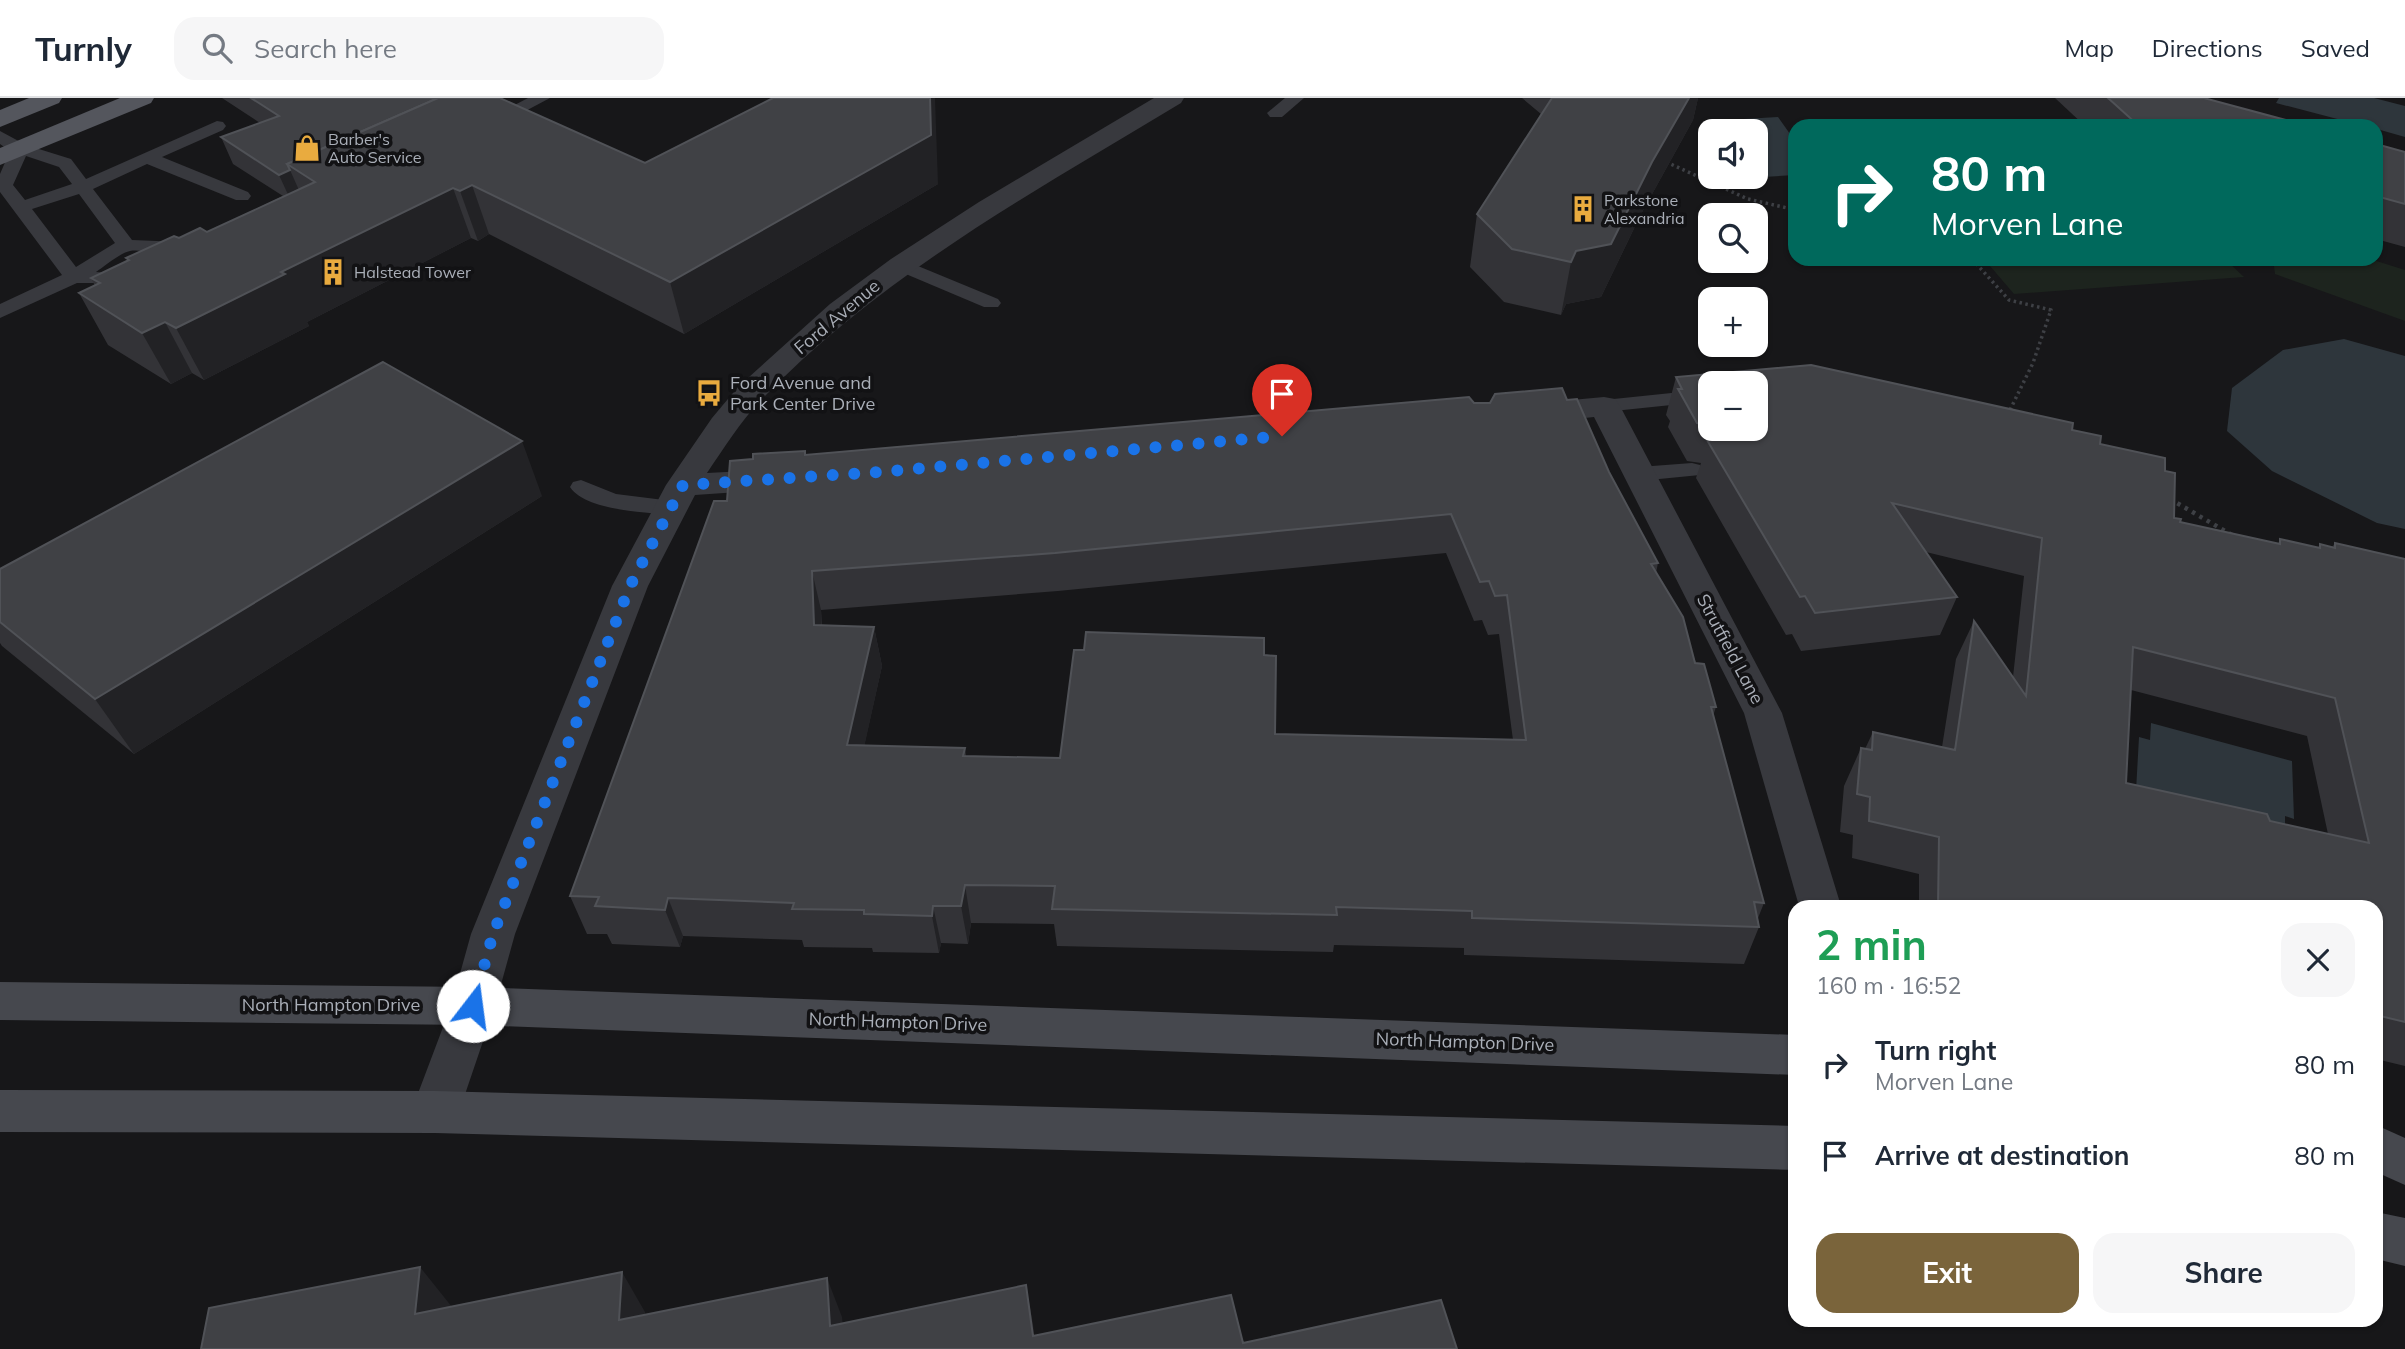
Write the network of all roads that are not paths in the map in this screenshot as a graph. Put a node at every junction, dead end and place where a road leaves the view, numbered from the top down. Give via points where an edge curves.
1 (50, 98) edge
2 (142, 98) edge
3 (542, 98) edge
4 (1172, 98) edge
5 (1296, 98) edge
6 (515, 111) junction
7 (1276, 113) dead end
8 (0, 120) edge
9 (540, 122) edge
10 (217, 126) dead end
11 (477, 128) edge
12 (7, 148) edge
13 (148, 159) junction
14 (82, 187) junction
15 (242, 196) dead end
16 (20, 207) junction
17 (126, 245) junction
18 (901, 265) junction
19 (176, 270) edge
20 (142, 276) edge
21 (74, 278) junction
22 (991, 303) dead end
23 (0, 312) edge
24 (1698, 397) edge
25 (1604, 406) junction
26 (1497, 417) edge
27 (1692, 470) dead end
28 (1639, 474) junction
29 (814, 476) edge
30 (581, 487) dead end
31 (678, 497) junction
32 (1818, 900) edge
33 (0, 1001) edge
34 (473, 1006) junction
35 (1788, 1055) edge
36 (0, 1111) edge
37 (435, 1112) junction
38 (1788, 1147) edge
39 (2383, 1151) edge
40 (2405, 1163) edge
41 (2383, 1237) edge
42 (2405, 1242) edge

1 - 8 main road
2 - 12 main road
3 - 6 lane
4 - 18 street, Ford Avenue
5 - 7 lane
6 - 9 lane
6 - 11 lane
10 - 13 lane
12 - 14 lane via 65,163
12 - 16 lane via 4,185
13 - 14 lane
13 - 15 lane
14 - 16 lane
14 - 17 lane
16 - 21 lane
17 - 19 lane via 201,250
17 - 21 lane
18 - 22 lane
18 - 31 street, Ford Avenue via 840,310 748,394
20 - 21 lane via 119,281
21 - 23 lane
24 - 25 lane
25 - 26 street
25 - 28 street, Strutfield Lane
27 - 28 lane
28 - 32 street, Strutfield Lane via 1763,713
29 - 31 street
30 - 31 lane via 611,501
31 - 34 street, Ford Avenue via 630,586 493,934
33 - 34 street, North Hampton Drive
34 - 35 street, North Hampton Drive
34 - 37 street, Ford Avenue
36 - 37 street
37 - 38 street
39 - 40 street
41 - 42 street

